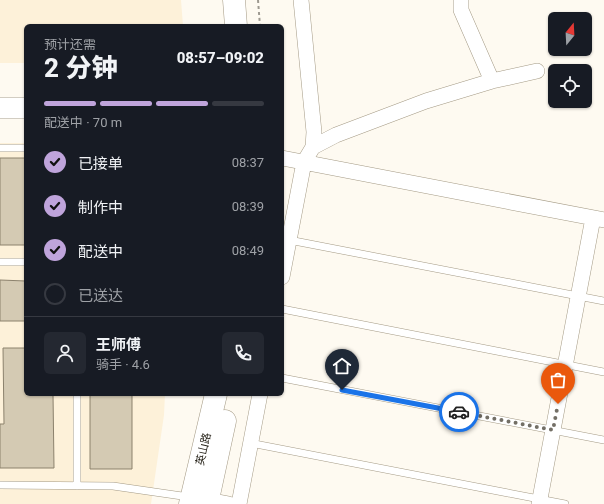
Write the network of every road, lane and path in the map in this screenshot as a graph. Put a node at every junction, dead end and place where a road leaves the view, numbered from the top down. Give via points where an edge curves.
1 (249, 0) edge
2 (258, 0) edge
3 (301, 0) edge
4 (461, 0) edge
5 (238, 19) edge
6 (260, 24) edge
7 (537, 71) dead end
8 (492, 81) junction
9 (0, 97) edge
10 (24, 97) edge
11 (0, 108) edge
12 (24, 108) edge
13 (313, 147) junction
14 (0, 148) edge
15 (24, 148) edge
16 (284, 158) edge
17 (304, 162) junction
18 (599, 219) edge
19 (289, 240) junction
20 (0, 262) edge
21 (24, 262) edge
22 (284, 266) edge
23 (578, 296) junction
24 (604, 301) edge
25 (284, 309) edge
26 (565, 364) junction
27 (604, 372) edge
28 (284, 378) edge
29 (77, 396) edge
30 (216, 396) edge
31 (230, 396) edge
32 (260, 396) edge
33 (553, 430) junction
34 (604, 440) edge
35 (250, 443) junction
36 (0, 486) edge
37 (77, 486) junction
38 (199, 501) edge
39 (539, 502) edge
40 (229, 504) edge
41 (239, 504) edge
42 (565, 504) edge

1 - 5 main road
2 - 6 path
3 - 13 street via 314,132
4 - 8 street via 461,10
7 - 8 street
8 - 13 street via 426,101 336,135
9 - 10 main road
11 - 12 main road
13 - 17 street
14 - 15 lane
16 - 17 street
17 - 18 street
17 - 19 street
18 - 23 street
19 - 22 street
19 - 23 lane
20 - 21 lane
23 - 24 lane
23 - 26 street
25 - 26 lane
26 - 27 lane
26 - 33 street
28 - 33 lane
29 - 37 lane
30 - 38 main road, 英山路
31 - 38 main road, 英山路
32 - 35 street
33 - 34 lane
33 - 39 street
35 - 39 lane
35 - 41 street
36 - 37 lane
37 - 38 lane via 113,486
38 - 40 street
39 - 42 lane

